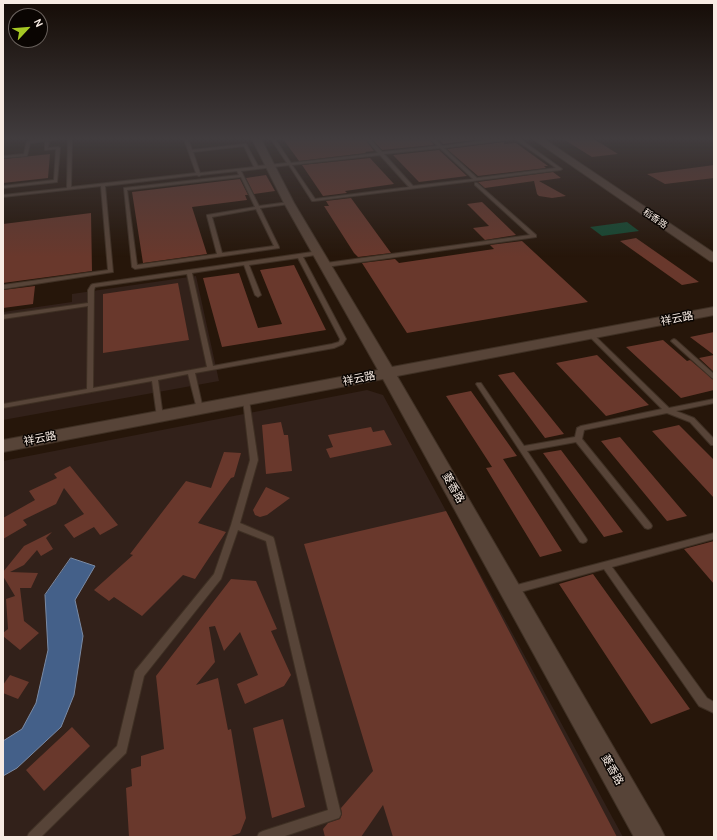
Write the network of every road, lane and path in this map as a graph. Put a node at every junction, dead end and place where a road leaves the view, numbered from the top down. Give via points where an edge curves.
1 (56, 178) edge
2 (69, 178) edge
3 (162, 178) edge
4 (222, 178) edge
5 (243, 178) edge
6 (271, 178) edge
7 (299, 178) edge
8 (403, 178) edge
9 (473, 178) edge
10 (501, 178) edge
11 (595, 178) edge
12 (477, 182) junction
13 (103, 185) junction
14 (18, 186) junction
15 (3, 187) edge
16 (412, 188) junction
17 (69, 189) junction
18 (17, 195) junction
19 (3, 196) edge
20 (289, 203) junction
21 (258, 206) junction
22 (220, 255) junction
23 (300, 256) junction
24 (714, 258) edge
25 (323, 259) junction
26 (246, 263) junction
27 (189, 272) junction
28 (3, 287) edge
29 (258, 295) dead end
30 (91, 304) junction
31 (714, 312) edge
32 (3, 317) edge
33 (591, 335) junction
34 (674, 341) dead end
35 (210, 368) junction
36 (191, 372) junction
37 (388, 374) junction
38 (714, 377) edge
39 (155, 378) junction
40 (479, 384) dead end
41 (90, 390) junction
42 (246, 400) junction
43 (714, 401) edge
44 (3, 406) edge
45 (200, 409) junction
46 (667, 410) junction
47 (160, 416) junction
48 (578, 439) junction
49 (714, 442) edge
50 (3, 446) edge
51 (522, 449) junction
52 (236, 526) junction
53 (648, 526) dead end
54 (714, 536) edge
55 (583, 540) dead end
56 (606, 566) junction
57 (511, 591) junction
58 (714, 708) edge
59 (33, 837) edge
60 (263, 837) edge
61 (650, 837) edge

1 - 14 lane via 56,182
2 - 17 lane
3 - 13 lane
4 - 22 lane via 125,189 135,267
5 - 21 lane
6 - 20 street, 菱香路
7 - 16 lane via 314,200
8 - 16 lane
9 - 12 lane
10 - 12 lane
11 - 24 street, 稻香路
12 - 16 lane
12 - 25 lane via 534,236
13 - 17 lane
13 - 28 lane via 111,271
14 - 15 lane
14 - 18 lane
17 - 18 lane
18 - 19 lane
20 - 21 lane
20 - 25 street, 菱香路
21 - 22 lane via 240,212 209,216
21 - 22 lane via 277,247
23 - 25 lane
23 - 26 lane
23 - 35 lane via 343,339 341,343
25 - 37 street, 菱香路
26 - 27 lane
26 - 29 lane
27 - 30 lane via 93,286
27 - 35 lane
30 - 32 lane
30 - 41 lane
31 - 33 street, 祥云路
33 - 37 street, 祥云路
33 - 46 lane
34 - 38 lane
35 - 36 lane
36 - 39 lane
36 - 45 lane
37 - 42 street, 祥云路
37 - 57 street, 菱香路
39 - 41 lane
39 - 47 lane
40 - 51 lane
41 - 44 lane
42 - 45 street, 祥云路
42 - 52 lane via 254,460
43 - 46 lane
45 - 47 street, 祥云路
46 - 48 lane via 581,428
46 - 49 lane via 692,420
47 - 50 street, 祥云路
48 - 51 lane
48 - 53 lane
51 - 55 lane
52 - 59 lane via 218,576 139,674 122,749
52 - 60 lane via 270,539 335,814
54 - 56 lane
56 - 57 lane
56 - 58 lane via 703,702
57 - 61 street, 菱香路

